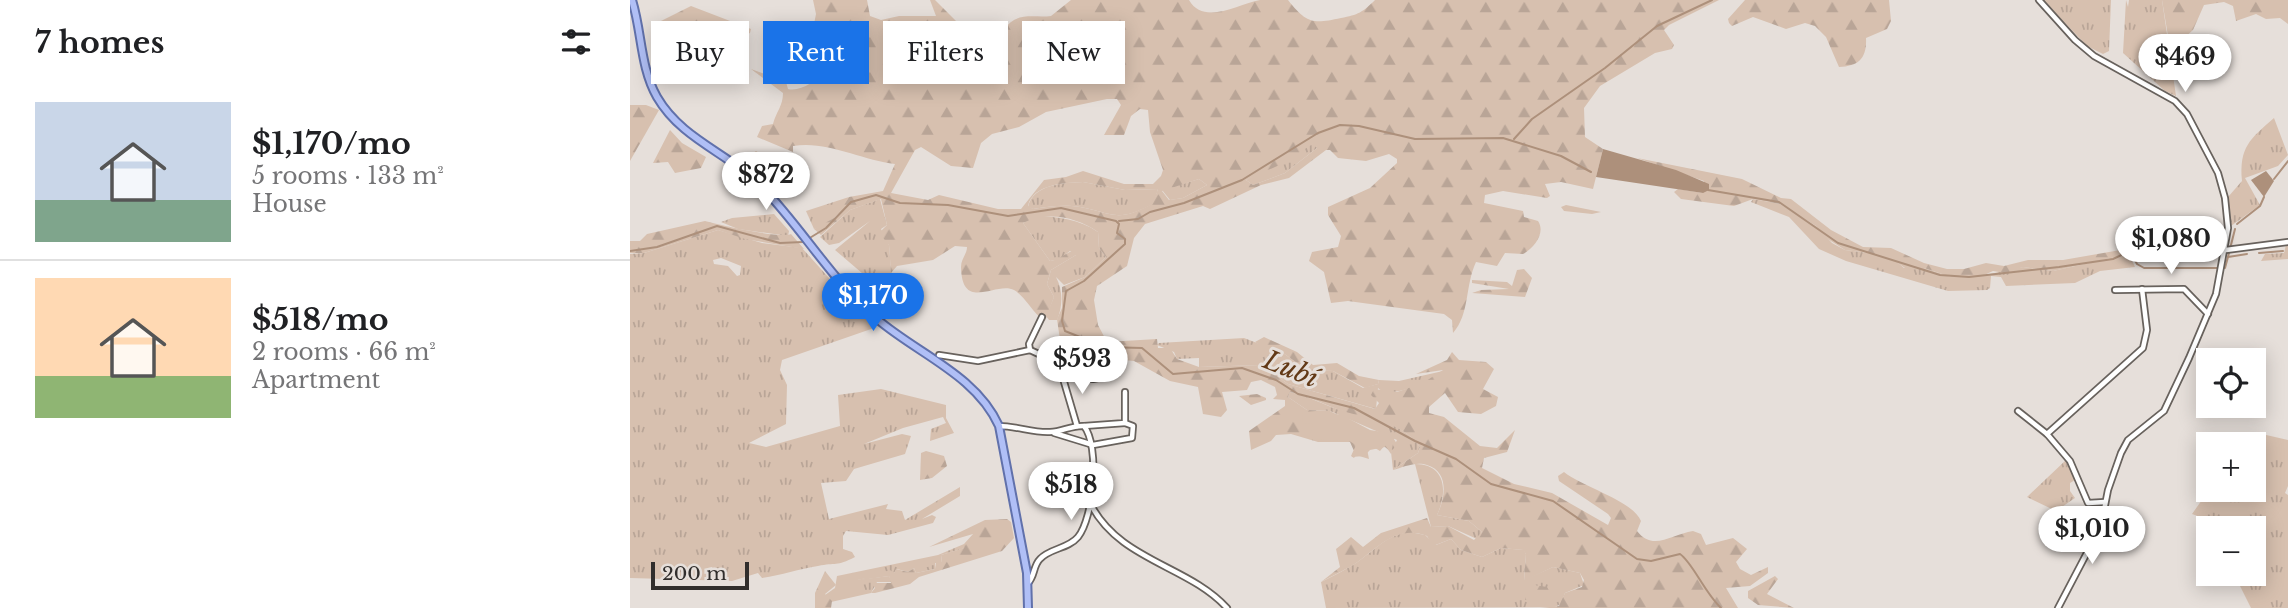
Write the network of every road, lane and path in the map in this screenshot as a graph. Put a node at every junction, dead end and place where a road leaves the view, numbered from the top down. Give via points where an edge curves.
1 (632, 0) edge
2 (2039, 0) edge
3 (2288, 242) edge
4 (2228, 250) junction
5 (2142, 289) junction
6 (2115, 290) dead end
7 (2208, 314) junction
8 (1042, 317) dead end
9 (1030, 350) junction
10 (939, 355) dead end
11 (1062, 375) junction
12 (1103, 377) dead end
13 (1125, 392) dead end
14 (2018, 411) dead end
15 (1125, 423) junction
16 (999, 426) junction
17 (1080, 426) junction
18 (1054, 433) junction
19 (2047, 434) junction
20 (1093, 445) junction
21 (1089, 502) junction
22 (2105, 502) junction
23 (1028, 583) junction
24 (1028, 608) edge
25 (1227, 608) edge
26 (2058, 608) edge

1 - 16 main road via 647,74 668,113 689,135 754,179 876,318 971,386
2 - 4 street via 2094,56 2175,101 2187,114 2218,173 2225,198
3 - 4 street
4 - 7 street
5 - 6 street
5 - 7 street via 2184,289
5 - 19 street via 2147,330 2143,348
7 - 22 street via 2164,411 2135,434 2121,453
8 - 9 street
9 - 10 street via 978,361
9 - 11 street
11 - 12 street
11 - 17 street
13 - 15 street
14 - 19 street
15 - 17 street
15 - 20 street via 1133,426 1132,438
16 - 18 street
16 - 23 main road
17 - 18 street
17 - 20 street via 1091,435
18 - 20 street
19 - 22 street via 2070,461 2088,503
20 - 21 street
21 - 23 street via 1079,536 1041,558
21 - 25 street via 1115,535 1164,568 1198,582
22 - 26 street via 2101,526
23 - 24 main road

